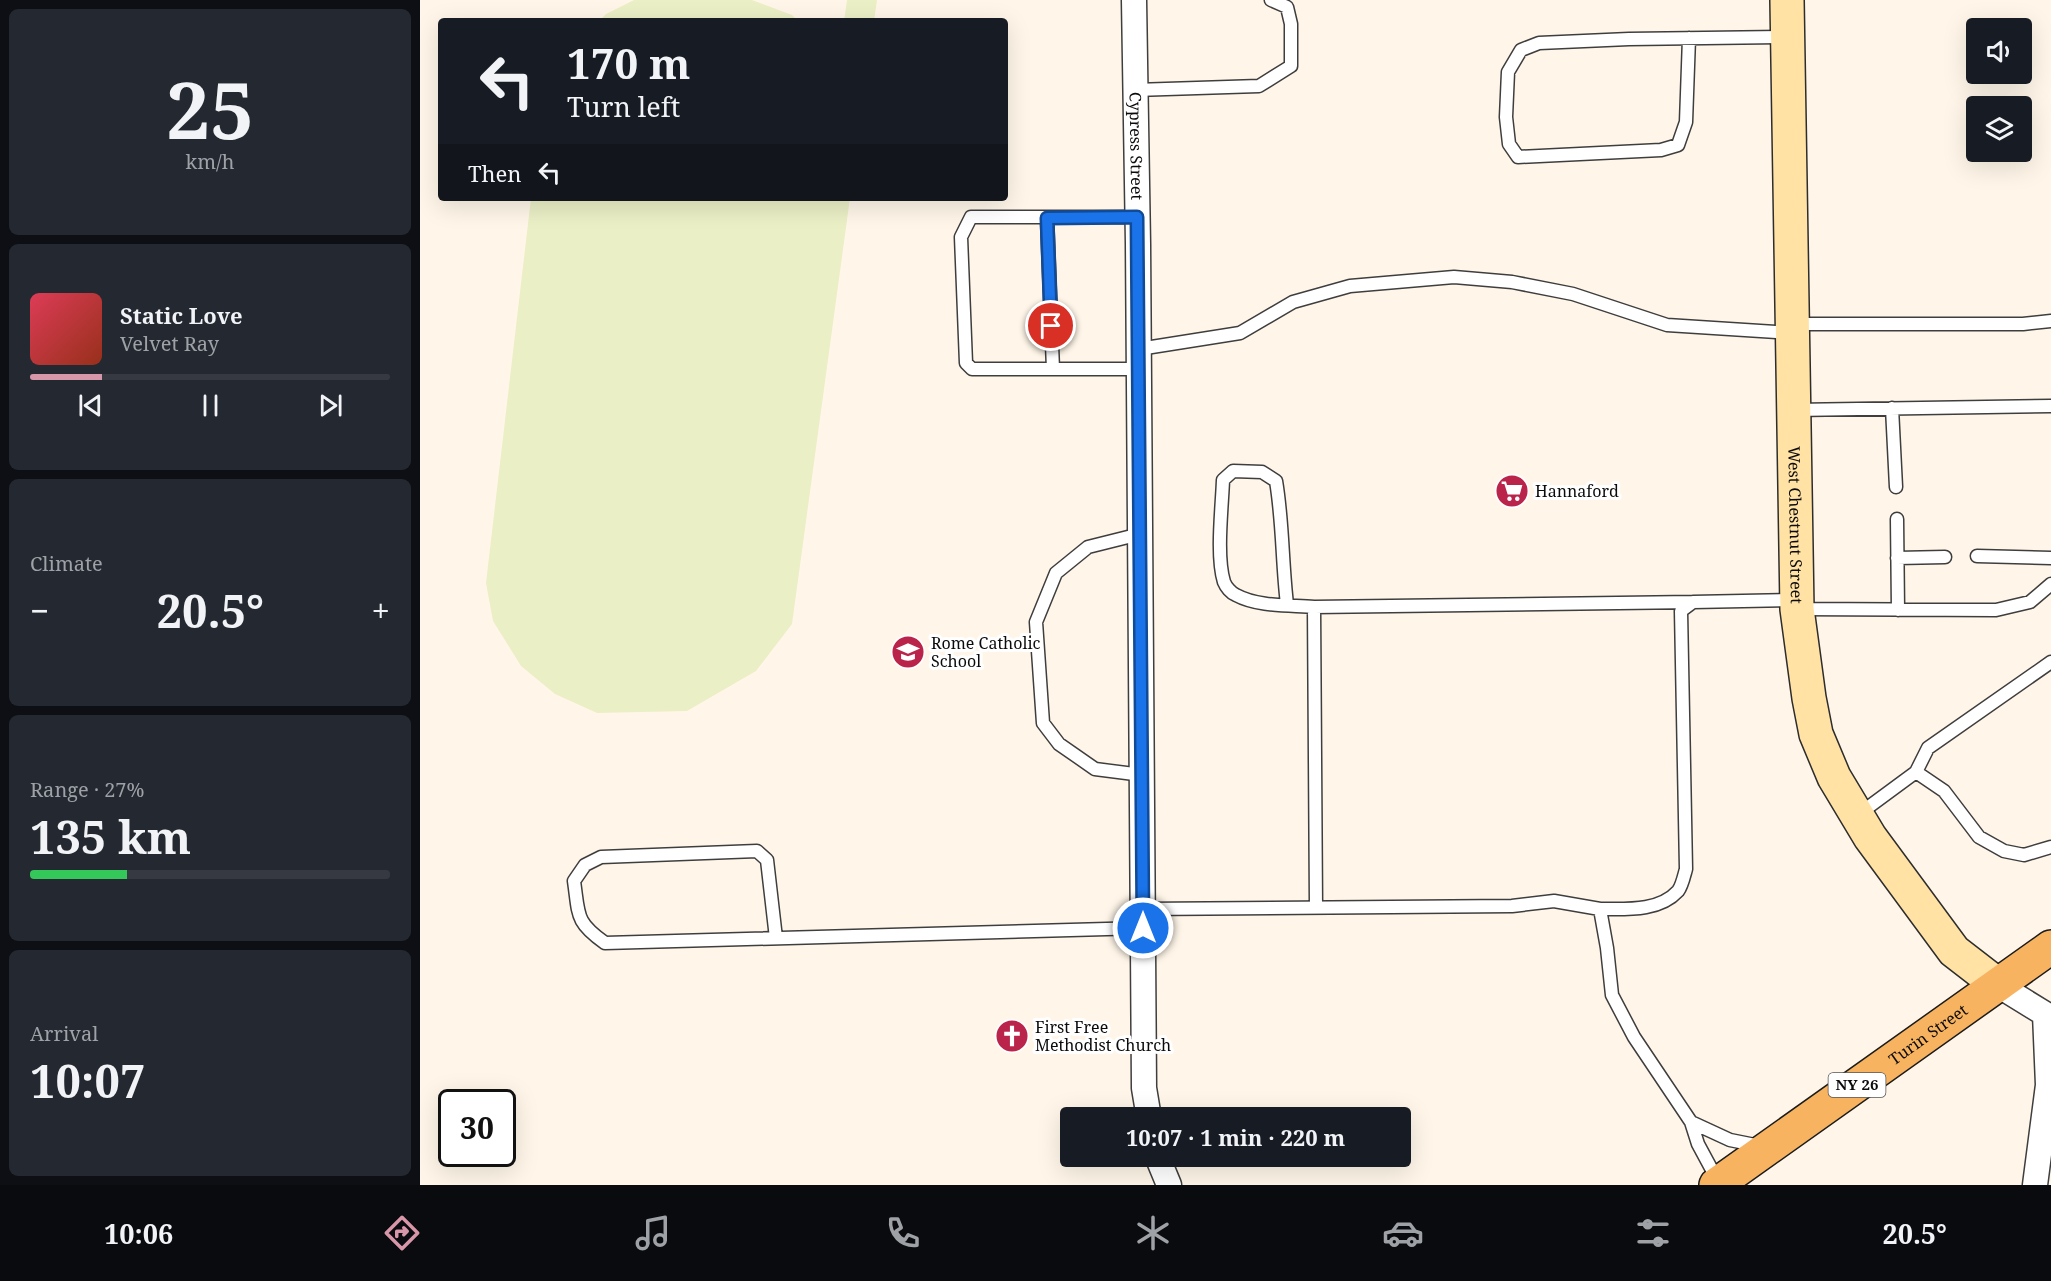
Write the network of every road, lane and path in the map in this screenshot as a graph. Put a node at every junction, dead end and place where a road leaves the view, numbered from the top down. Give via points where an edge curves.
1 (1134, 0) edge
2 (1271, 0) edge
3 (1786, 0) edge
4 (1787, 37) junction
5 (1689, 38) junction
6 (1135, 90) junction
7 (1137, 217) junction
8 (1047, 218) junction
9 (2051, 321) edge
10 (1792, 328) junction
11 (1139, 359) junction
12 (1053, 369) junction
13 (2051, 406) edge
14 (1892, 408) junction
15 (1793, 410) junction
16 (1896, 487) dead end
17 (1897, 519) dead end
18 (1140, 534) junction
19 (1977, 556) dead end
20 (1946, 557) dead end
21 (1897, 558) junction
22 (2051, 558) edge
23 (2051, 584) edge
24 (1693, 602) junction
25 (1287, 604) junction
26 (1797, 604) junction
27 (1314, 607) junction
28 (1898, 610) junction
29 (2051, 662) edge
30 (1916, 772) junction
31 (1142, 775) junction
32 (1858, 816) junction
33 (2051, 848) edge
34 (1316, 907) junction
35 (1600, 909) junction
36 (1143, 919) junction
37 (776, 938) junction
38 (2051, 946) edge
39 (1998, 985) junction
40 (2048, 1045) edge
41 (1147, 1107) edge
42 (1691, 1122) junction
43 (1770, 1147) junction
44 (1162, 1167) edge
45 (1169, 1185) edge
46 (1716, 1185) edge
47 (2035, 1185) edge

1 - 6 street, Cypress Street
2 - 6 lane via 1287,7 1291,66 1259,86
3 - 4 street, West Chestnut Street
4 - 5 lane
4 - 10 street, West Chestnut Street
5 - 5 lane via 1539,42 1521,50 1508,72 1509,144 1518,157 1661,150 1678,145 1686,122
6 - 7 street, Cypress Street
7 - 8 lane
7 - 11 street, Cypress Street
8 - 12 lane
8 - 12 lane via 971,217 961,237 966,363 972,369
9 - 10 lane
10 - 11 lane via 1667,325 1573,294 1512,282 1454,277 1350,286 1293,302 1240,333
10 - 15 street, West Chestnut Street
11 - 12 lane
11 - 18 street, Cypress Street
13 - 14 lane
14 - 15 lane
14 - 16 lane
15 - 26 street, West Chestnut Street
17 - 21 lane
18 - 31 street, Cypress Street
18 - 31 lane via 1088,547 1056,573 1036,622 1043,723 1059,744 1095,769
19 - 22 lane
20 - 21 lane
21 - 28 lane
23 - 28 lane via 2030,602 1996,610
24 - 26 lane
24 - 27 lane
24 - 35 lane via 1681,611 1686,869 1679,890 1666,901 1639,908
25 - 25 lane via 1247,600 1225,585 1221,565 1223,480 1233,471 1262,472 1276,481
25 - 27 lane
26 - 28 lane
26 - 32 street, West Chestnut Street via 1816,734 1834,777
27 - 34 lane
29 - 30 lane via 1928,748
30 - 32 lane
30 - 33 lane via 1944,791 1979,837 2004,851 2024,855
31 - 36 street, Cypress Street
32 - 39 street, West Chestnut Street via 1954,951
34 - 35 lane via 1512,906 1554,901
34 - 36 lane
35 - 42 lane via 1612,995 1634,1037
36 - 37 lane
36 - 41 street, Cypress Street
37 - 37 lane via 605,943 580,919 574,881 585,865 602,857 757,851 766,860
38 - 39 main road, Turin Street / NY 26
39 - 40 street via 2045,1014
39 - 43 main road, Turin Street / NY 26
40 - 47 street via 2048,1085
42 - 43 lane via 1730,1140
42 - 46 lane
43 - 46 main road, Turin Street / NY 26
44 - 45 street

